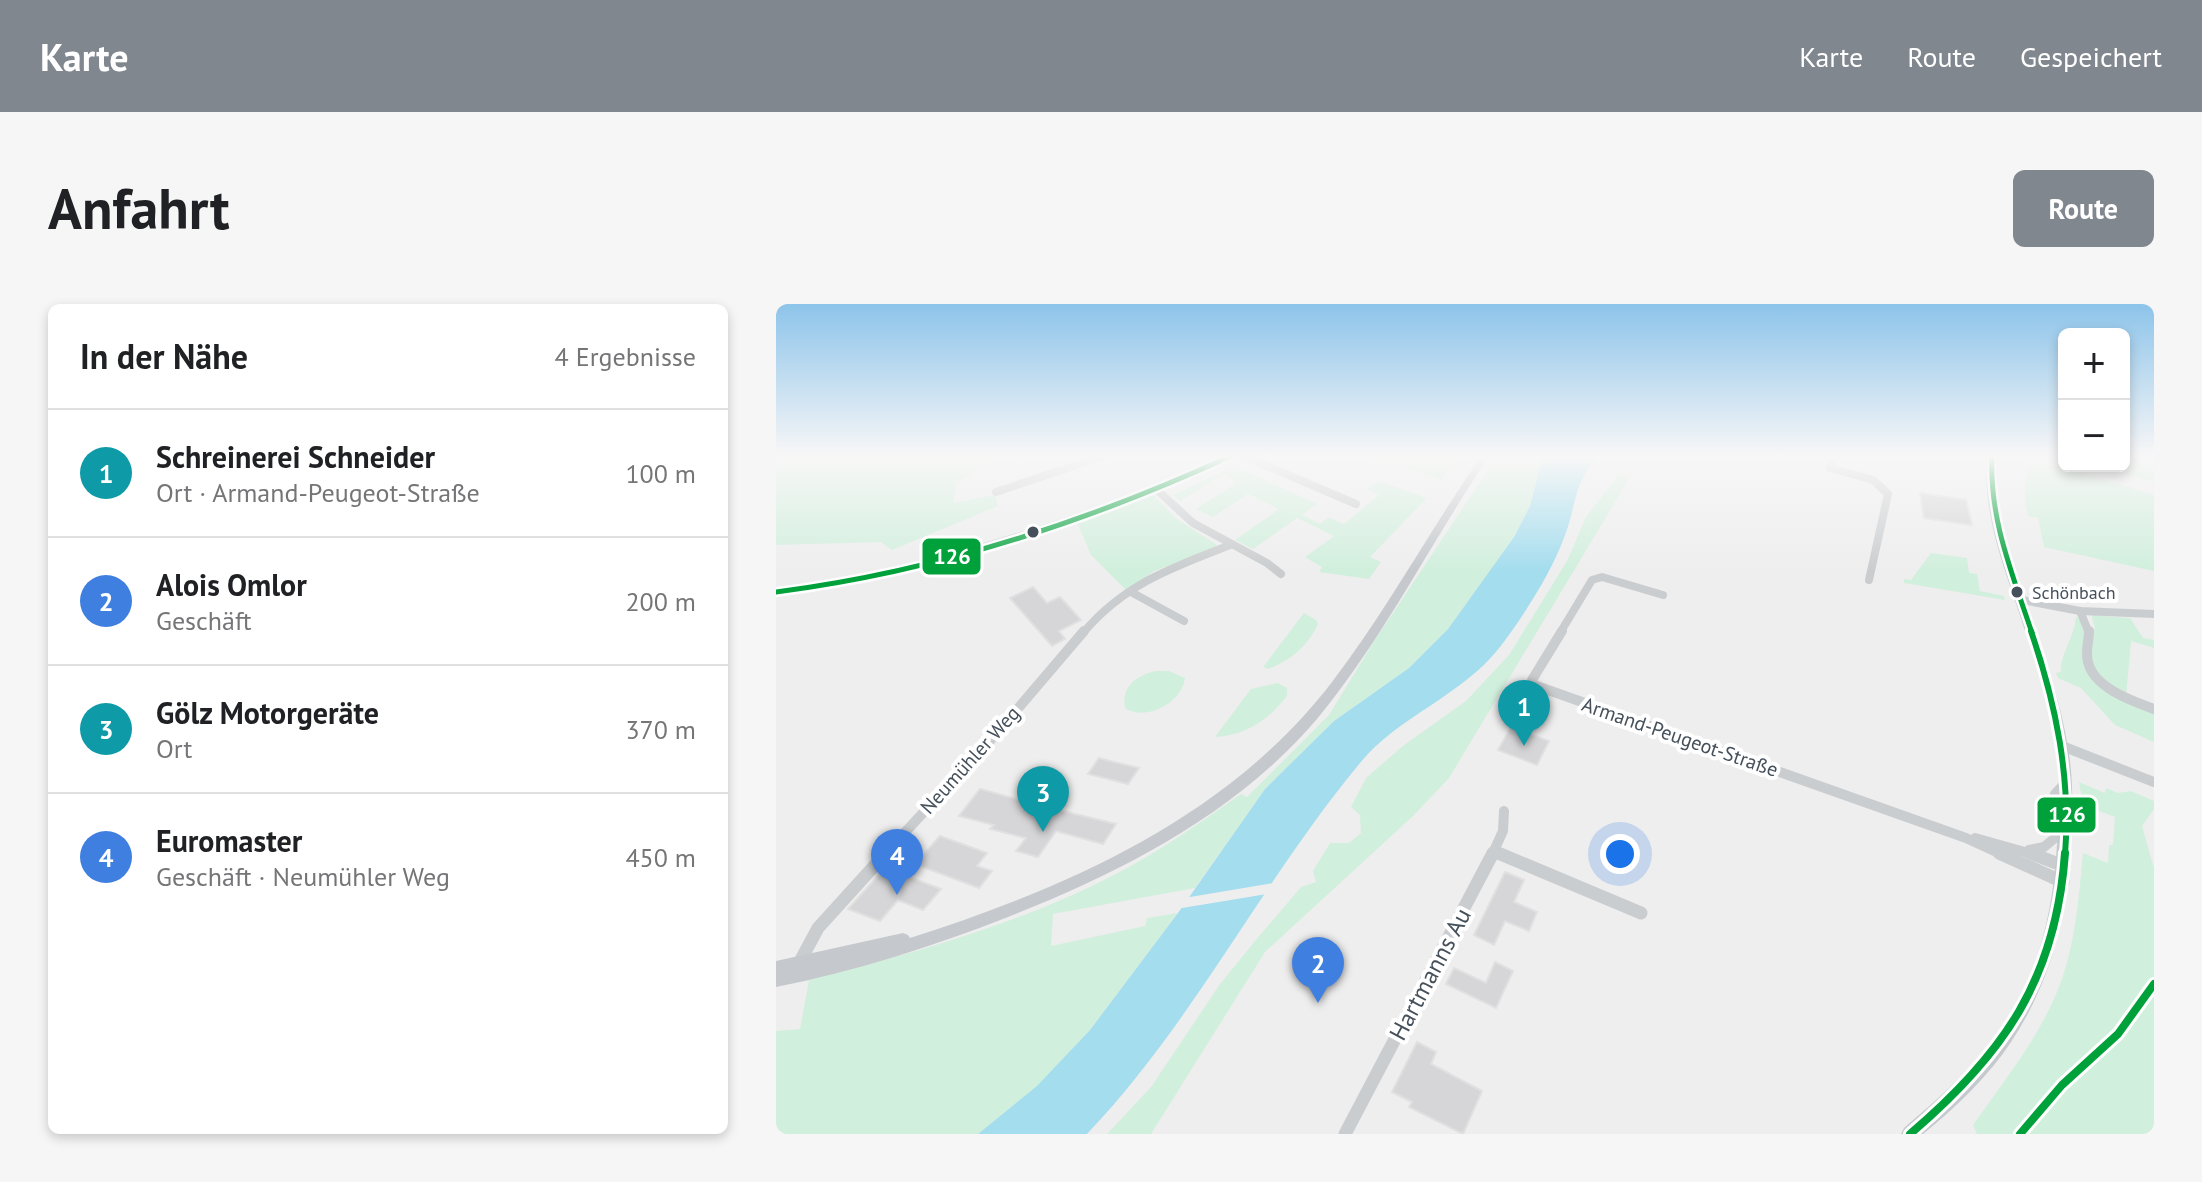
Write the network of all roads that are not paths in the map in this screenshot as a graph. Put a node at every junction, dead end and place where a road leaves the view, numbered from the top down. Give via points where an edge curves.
1 (1143, 494) edge
2 (1161, 494) edge
3 (1332, 494) edge
4 (1461, 494) edge
5 (1465, 494) edge
6 (1888, 494) edge
7 (1991, 494) edge
8 (1356, 504) dead end
9 (1432, 538) junction
10 (1230, 545) junction
11 (1281, 574) dead end
12 (1869, 580) dead end
13 (776, 592) edge
14 (1131, 592) junction
15 (1663, 595) dead end
16 (2022, 600) junction
17 (2080, 611) junction
18 (2154, 614) edge
19 (1184, 621) dead end
20 (2154, 709) edge
21 (2062, 746) junction
22 (2154, 782) edge
23 (2065, 783) junction
24 (1504, 811) dead end
25 (1966, 838) junction
26 (2022, 850) junction
27 (1494, 851) junction
28 (2064, 874) junction
29 (1641, 913) dead end
30 (776, 968) edge
31 (795, 970) junction
32 (776, 979) edge
33 (2154, 984) edge
34 (1920, 1131) edge
35 (1345, 1134) edge
36 (2020, 1134) edge

1 - 13 street via 896,575
2 - 10 street via 1190,521
3 - 8 street
4 - 9 main road
5 - 9 main road
6 - 12 street
7 - 16 main road
9 - 31 main road via 1342,677 1293,736 1207,811 1131,858 1040,900 886,954
10 - 11 street
10 - 14 street, Neumühler Weg via 1158,572
14 - 19 street
14 - 31 street, Neumühler Weg via 1096,617 831,912
15 - 25 street, Armand-Peugeot-Straße via 1602,577 1592,580 1533,683
16 - 17 street
16 - 21 main road
17 - 18 street
17 - 20 street via 2091,632 2089,667 2116,692
21 - 22 street
21 - 23 main road
23 - 26 street via 2055,794 2056,837 2044,847
23 - 28 main road
24 - 27 street, Hartmanns Au
25 - 26 street, Armand-Peugeot-Straße
25 - 28 street, Armand-Peugeot-Straße
26 - 28 street, Armand-Peugeot-Straße
27 - 29 street
27 - 35 street, Hartmanns Au
28 - 34 main road via 2050,948 2027,1002 1973,1078
30 - 31 main road
31 - 32 main road
33 - 36 street via 2112,1040 2062,1085

